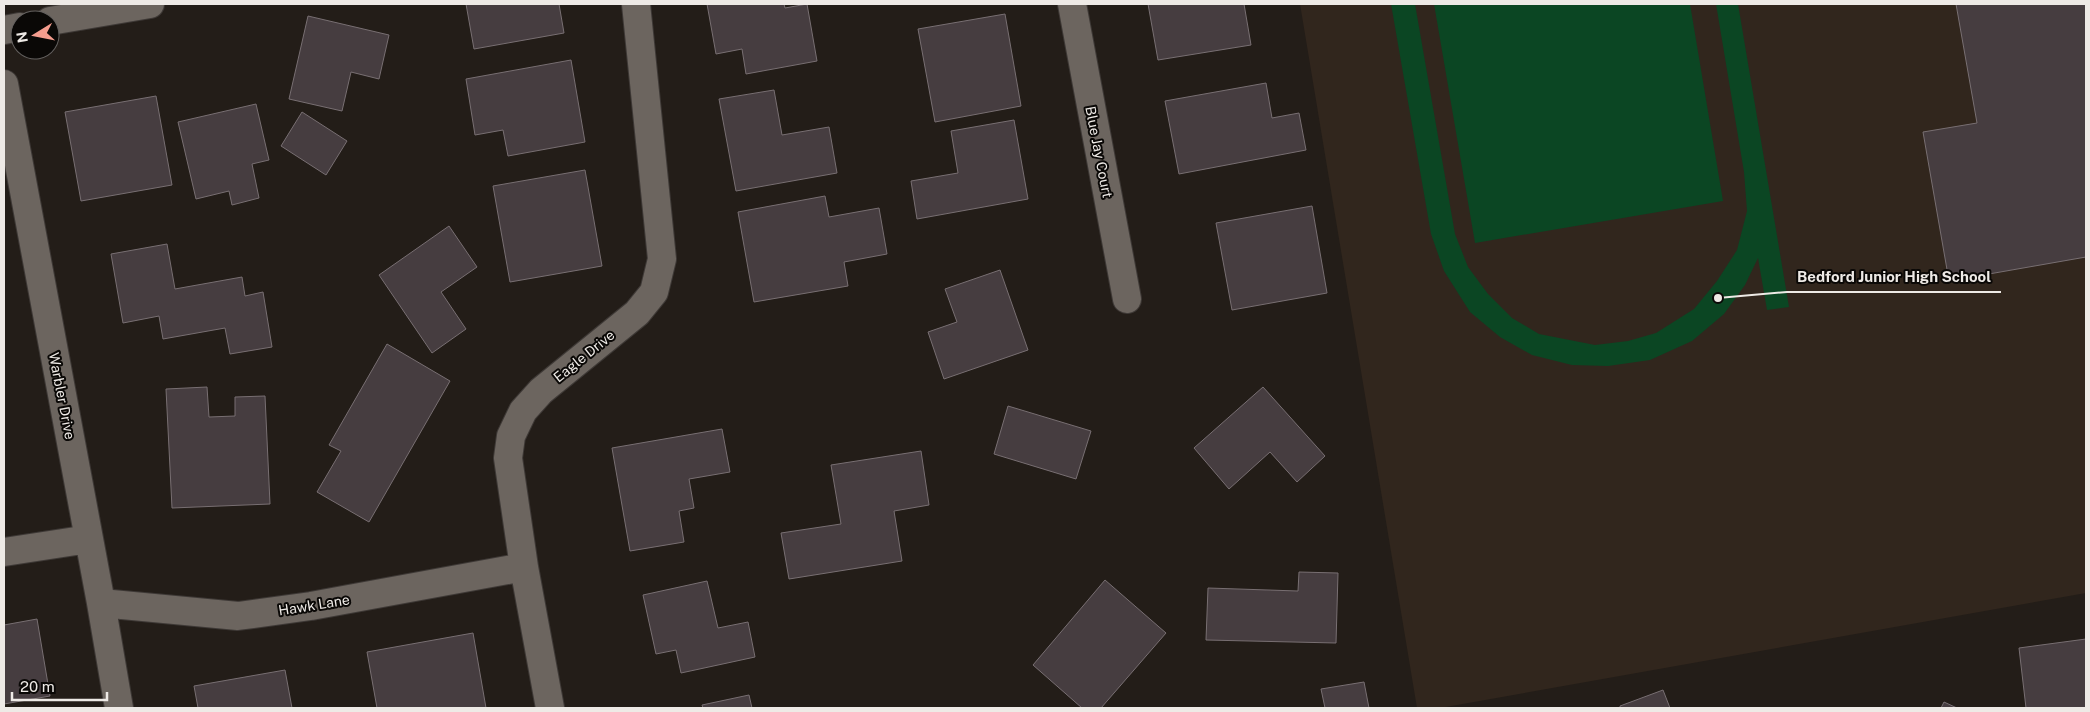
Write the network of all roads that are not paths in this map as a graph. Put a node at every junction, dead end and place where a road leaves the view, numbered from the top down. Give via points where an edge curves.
1 (150, 4) edge
2 (636, 4) edge
3 (1072, 4) edge
4 (60, 19) edge
5 (4, 84) edge
6 (1127, 300) dead end
7 (89, 539) junction
8 (4, 552) edge
9 (524, 567) junction
10 (101, 603) junction
11 (119, 708) edge
12 (550, 708) edge

1 - 4 street
2 - 9 street, Eagle Drive via 662,259 654,292 636,313 541,391 522,411 511,436 508,458
3 - 6 street, Blue Jay Court
5 - 7 street, Warbler Drive
7 - 8 street
7 - 10 street, Warbler Drive
9 - 10 street, Hawk Lane via 312,606 238,616
9 - 12 street, Eagle Drive
10 - 11 street, Warbler Drive

